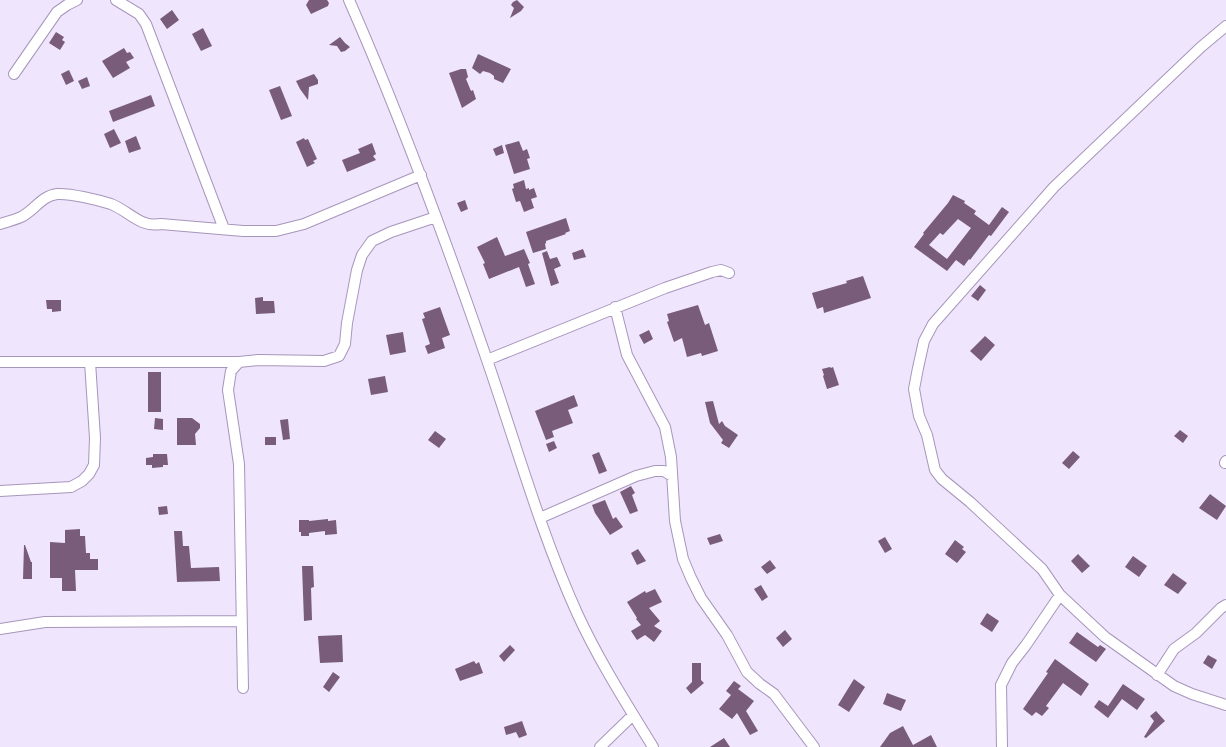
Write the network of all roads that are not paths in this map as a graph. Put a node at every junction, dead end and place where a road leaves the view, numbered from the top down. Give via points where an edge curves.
1 (77, 0) edge
2 (349, 0) edge
3 (120, 1) edge
4 (1226, 26) edge
5 (14, 74) dead end
6 (422, 175) junction
7 (436, 217) junction
8 (0, 224) edge
9 (224, 229) junction
10 (729, 273) dead end
11 (615, 307) junction
12 (487, 360) junction
13 (0, 362) edge
14 (90, 362) junction
15 (239, 362) junction
16 (672, 476) junction
17 (0, 491) edge
18 (540, 518) junction
19 (1060, 595) junction
20 (1226, 605) edge
21 (241, 621) junction
22 (0, 629) edge
23 (1157, 674) junction
24 (242, 688) dead end
25 (1226, 705) edge
26 (633, 715) junction
27 (600, 747) edge
28 (652, 747) edge
29 (814, 747) edge
30 (1002, 747) edge

1 - 5 street via 57,12
2 - 6 street
3 - 9 street via 139,14 146,24
4 - 19 street via 1054,187 933,324 924,341 914,389 935,470 1042,568
6 - 7 street
6 - 9 street via 304,224 276,232
7 - 12 street
7 - 15 street via 372,241 362,255 357,270 345,344 339,356 324,361
8 - 9 street via 21,217 54,194 61,194 112,204 144,224
10 - 11 street via 721,270 712,272
11 - 12 street
11 - 16 street via 627,355 665,427
12 - 18 street
13 - 14 street
14 - 15 street
14 - 17 street via 95,438 94,465 89,474 71,488
15 - 21 street via 231,371 228,390 239,464
16 - 18 street via 664,471 655,471 636,476
16 - 29 street via 674,521 683,559 701,598 727,635 747,672 774,694
18 - 26 street via 578,615
19 - 23 street via 1105,637
19 - 30 street via 1012,663 1000,685
20 - 23 street via 1174,649
21 - 22 street via 45,622
21 - 24 street
23 - 25 street via 1174,686
26 - 27 street
26 - 28 street

